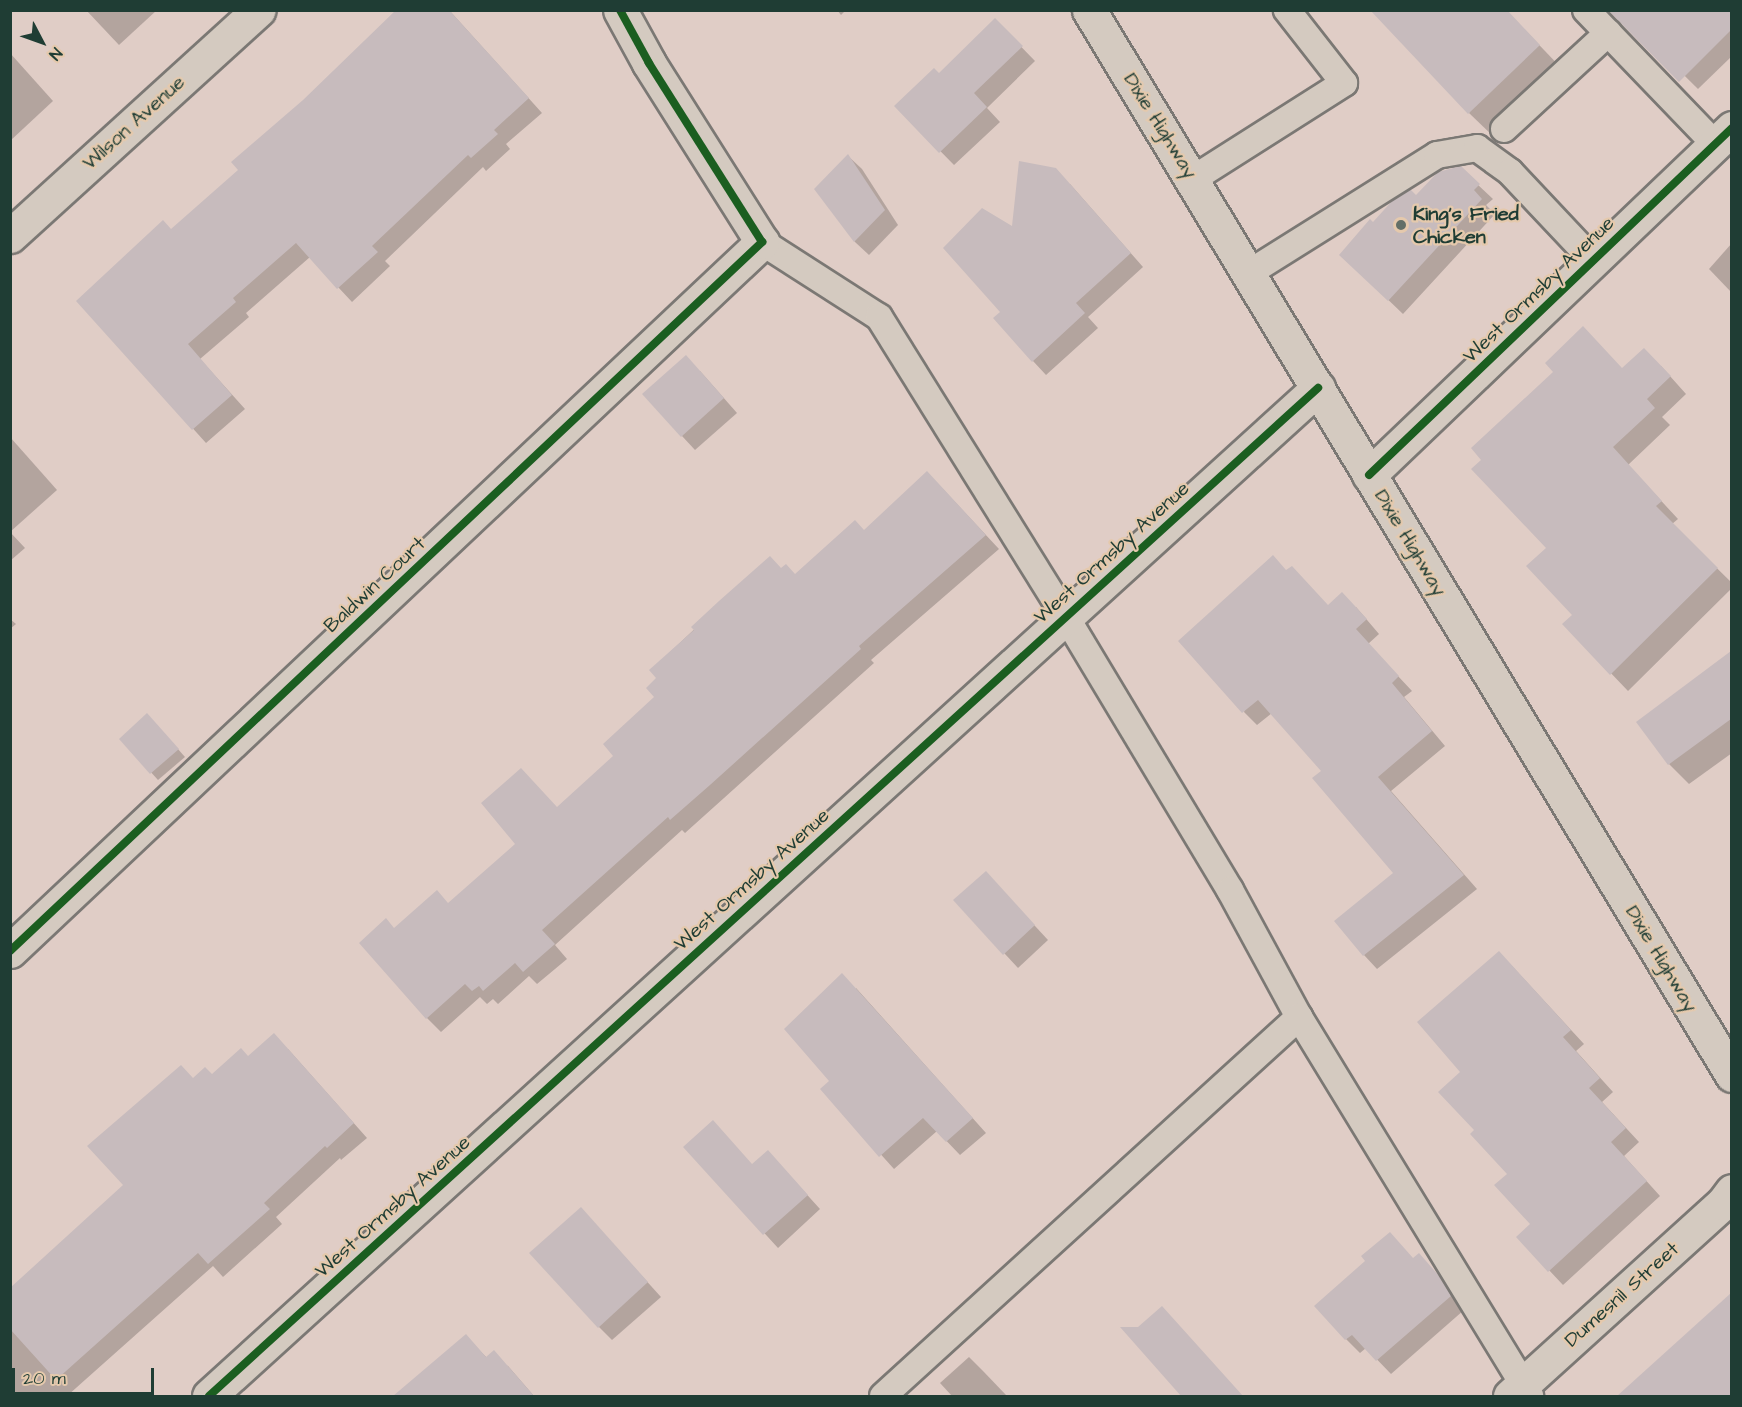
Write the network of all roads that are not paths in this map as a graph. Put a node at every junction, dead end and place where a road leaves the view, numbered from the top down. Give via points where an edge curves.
1 (258, 10) edge
2 (620, 10) edge
3 (1089, 10) edge
4 (1287, 10) edge
5 (1586, 10) edge
6 (1608, 33) junction
7 (1504, 129) dead end
8 (1723, 136) edge
9 (1193, 179) junction
10 (10, 236) edge
11 (762, 242) junction
12 (1593, 260) junction
13 (1249, 273) junction
14 (1318, 388) junction
15 (1369, 476) junction
16 (1066, 617) junction
17 (10, 951) edge
18 (1299, 1017) junction
19 (1731, 1075) edge
20 (1731, 1191) edge
21 (1520, 1393) edge
22 (209, 1396) edge
23 (883, 1396) edge

1 - 10 street, Wilson Avenue
2 - 11 street
3 - 9 street, Dixie Highway
4 - 9 lane via 1344,82
5 - 6 lane
6 - 7 lane
6 - 8 lane
8 - 12 street, West Ormsby Avenue
9 - 13 street, Dixie Highway
11 - 16 lane via 879,317
11 - 17 street, Baldwin Court
12 - 13 lane via 1510,172 1477,148 1437,155
12 - 15 street, West Ormsby Avenue
13 - 14 street, Dixie Highway
14 - 15 street, Dixie Highway
14 - 16 street, West Ormsby Avenue
15 - 19 street, Dixie Highway
16 - 18 lane via 1230,890
16 - 22 street, West Ormsby Avenue
18 - 21 lane
18 - 23 lane
20 - 21 street, Dumesnil Street via 1723,1203

